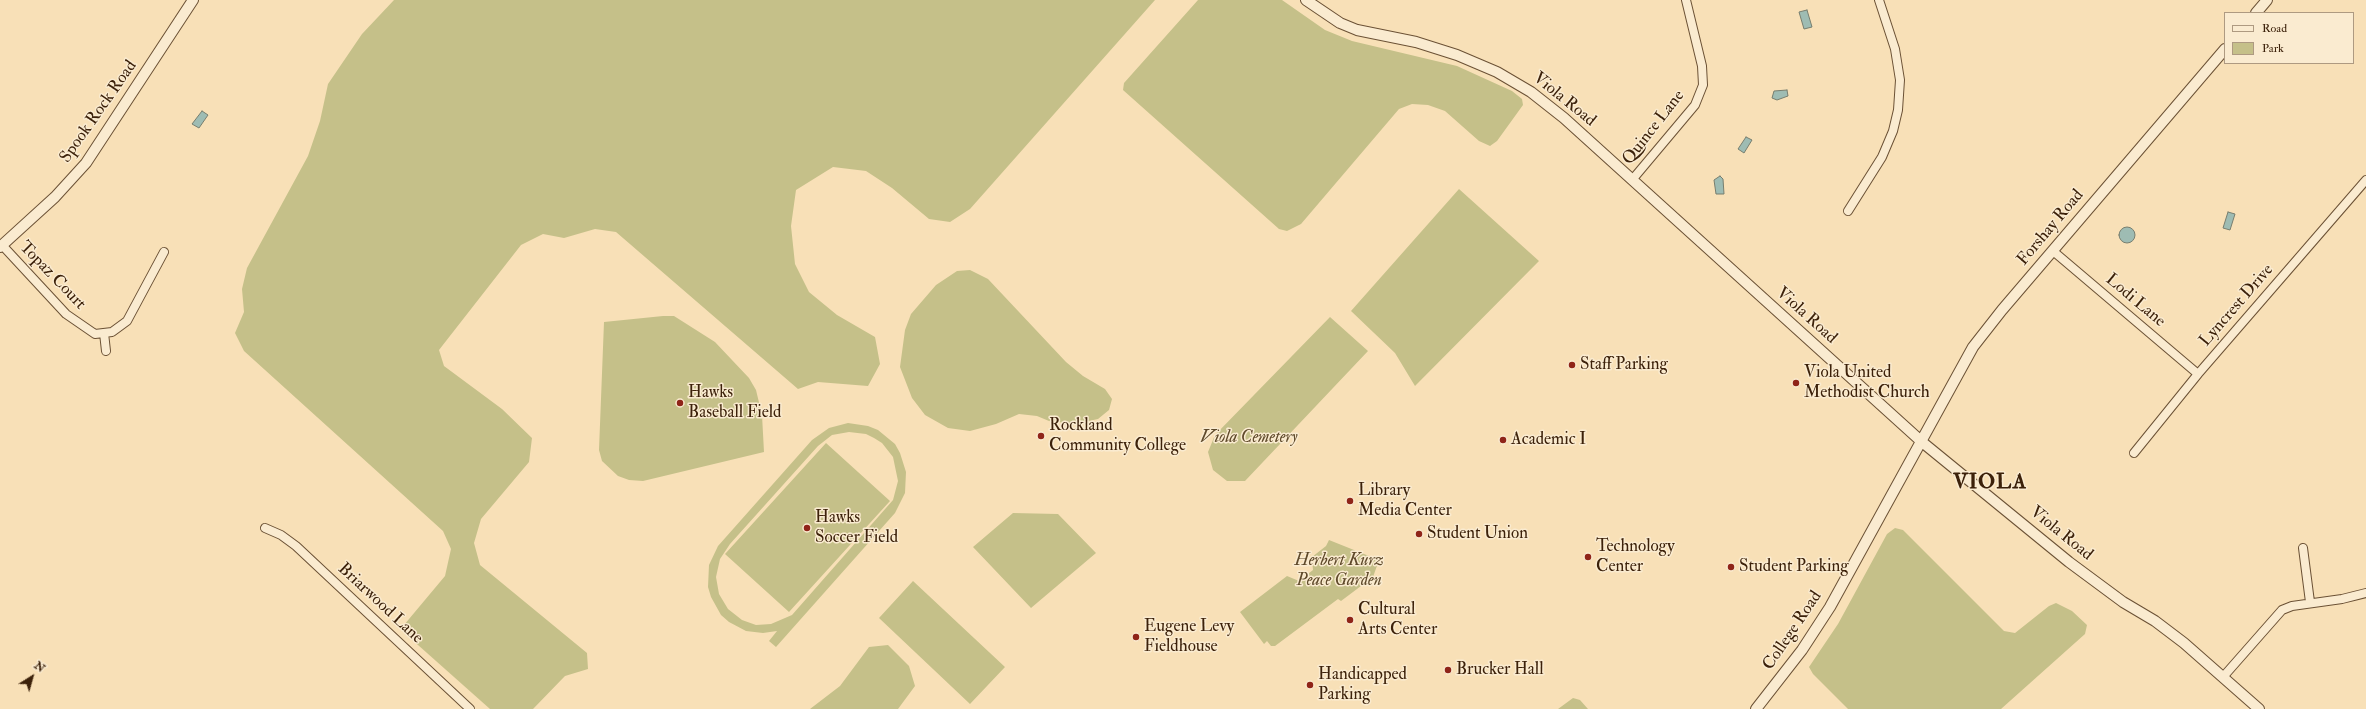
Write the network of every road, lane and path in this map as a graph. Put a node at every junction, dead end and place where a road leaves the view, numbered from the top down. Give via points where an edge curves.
1 (192, 0) edge
2 (1306, 0) edge
3 (1686, 0) edge
4 (1879, 0) edge
5 (2267, 0) edge
6 (2257, 12) edge
7 (2224, 50) edge
8 (1632, 180) junction
9 (2366, 180) edge
10 (1848, 211) dead end
11 (1, 246) edge
12 (2053, 251) junction
13 (164, 252) dead end
14 (104, 333) junction
15 (106, 351) dead end
16 (2198, 374) junction
17 (1922, 442) junction
18 (2134, 453) dead end
19 (265, 528) dead end
20 (2303, 548) dead end
21 (2366, 593) edge
22 (2310, 602) junction
23 (2223, 677) junction
24 (470, 709) edge
25 (1756, 709) edge
26 (2259, 709) edge

1 - 11 street, Spook Rock Road via 86,163
2 - 8 street, Viola Road via 1325,14 1358,30 1443,50 1476,62 1515,81 1553,109
3 - 8 street, Quince Lane via 1702,66 1703,85 1695,105
4 - 10 street via 1895,49 1900,80 1898,110 1893,131 1882,157
5 - 6 street
7 - 12 street, Forshay Road
8 - 17 street, Viola Road
9 - 16 street, Lyncrest Drive
11 - 14 street, Topaz Court via 66,314 95,334
12 - 16 street, Lodi Lane
12 - 17 street, Forshay Road via 1973,347
13 - 14 street via 127,321 112,332
14 - 15 street
16 - 18 street, Lyncrest Drive
17 - 23 street, Viola Road via 2069,562 2123,602 2155,621
17 - 25 street, College Road via 1817,628 1785,674
19 - 24 street, Briarwood Lane via 296,546
20 - 22 street
21 - 22 street via 2342,599
22 - 23 street via 2282,610
23 - 26 street, Viola Road

